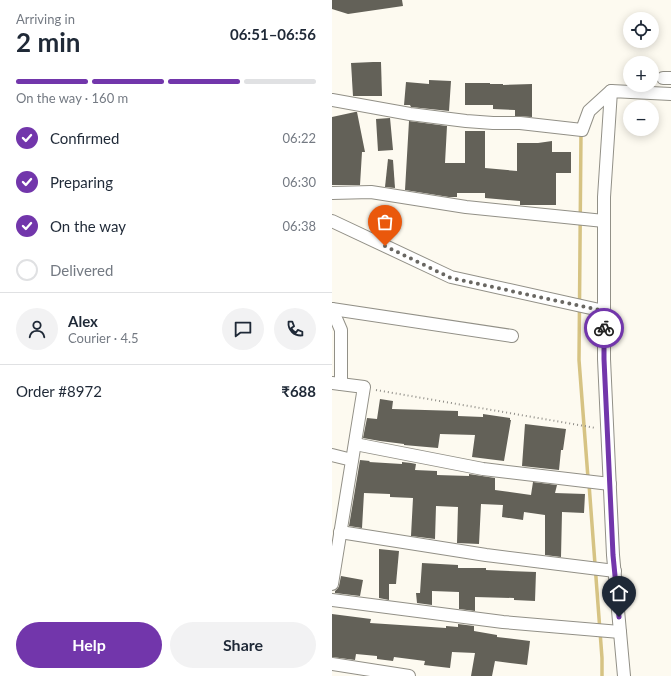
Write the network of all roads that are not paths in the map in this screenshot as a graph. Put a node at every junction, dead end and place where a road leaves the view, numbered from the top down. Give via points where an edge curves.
1 (611, 91) junction
2 (671, 94) edge
3 (332, 100) edge
4 (332, 193) edge
5 (332, 221) edge
6 (604, 221) junction
7 (332, 309) edge
8 (604, 311) junction
9 (512, 336) dead end
10 (336, 384) edge
11 (355, 444) junction
12 (332, 455) edge
13 (352, 460) junction
14 (610, 484) junction
15 (340, 532) junction
16 (615, 571) junction
17 (332, 584) edge
18 (332, 600) edge
19 (620, 632) junction
20 (332, 664) edge
21 (409, 676) edge
22 (624, 676) edge

1 - 2 street
1 - 3 street via 589,111 582,130 450,119
1 - 6 street
4 - 6 street via 371,192 466,207
5 - 8 street via 451,278
6 - 8 street
7 - 9 street
7 - 10 street via 341,330
8 - 14 street
10 - 11 street via 364,388
11 - 13 street
11 - 14 street via 483,469
12 - 13 street
13 - 15 street
14 - 16 street
15 - 16 street via 486,555
15 - 17 street
16 - 19 street
18 - 19 street via 503,622
19 - 22 street
20 - 21 street

